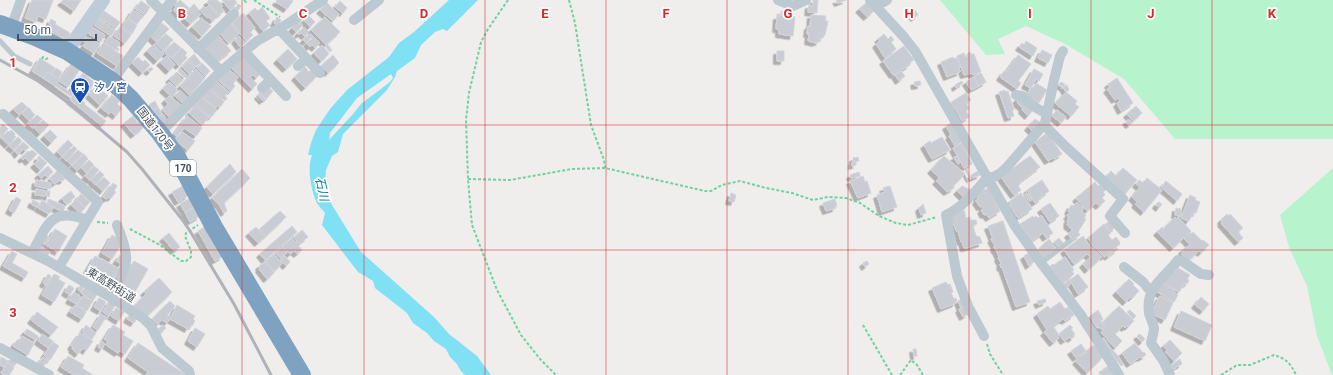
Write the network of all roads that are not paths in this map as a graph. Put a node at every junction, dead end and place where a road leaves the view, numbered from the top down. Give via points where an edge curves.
1 (21, 0) edge
2 (103, 0) edge
3 (150, 0) edge
4 (172, 0) edge
5 (323, 0) edge
6 (378, 0) edge
7 (778, 0) edge
8 (806, 0) edge
9 (887, 0) edge
10 (873, 3) edge
11 (163, 12) junction
12 (357, 13) dead end
13 (234, 14) dead end
14 (279, 29) junction
15 (3, 31) edge
16 (198, 49) junction
17 (67, 51) junction
18 (244, 51) junction
19 (1063, 51) dead end
20 (306, 58) junction
21 (30, 64) dead end
22 (298, 66) dead end
23 (221, 71) junction
24 (320, 73) dead end
25 (271, 80) junction
26 (112, 81) junction
27 (262, 88) dead end
28 (1016, 95) dead end
29 (286, 96) dead end
30 (3, 114) dead end
31 (1047, 114) junction
32 (1044, 125) junction
33 (160, 133) junction
34 (987, 178) junction
35 (87, 220) junction
36 (117, 225) road end
37 (1125, 233) dead end
38 (0, 238) edge
39 (1070, 241) dead end
40 (32, 253) junction
41 (1041, 263) junction
42 (59, 267) junction
43 (1124, 267) dead end
44 (1209, 275) dead end
45 (1151, 292) junction
46 (110, 297) junction
47 (984, 336) road end
48 (0, 348) edge
49 (49, 375) edge
50 (190, 375) edge
51 (302, 375) edge
52 (1119, 375) edge
53 (1170, 375) edge

1 - 15 street
2 - 17 street
3 - 11 street
4 - 11 street
5 - 14 street
6 - 12 street
7 - 8 street via 794,6
9 - 10 street
10 - 34 street via 915,51
11 - 16 street
11 - 26 street
13 - 16 street
14 - 18 street
14 - 20 street
15 - 17 highway, 国道170号 / 170
15 - 21 lane via 14,56
16 - 23 street
17 - 26 highway, 国道170号 / 170
18 - 23 street
18 - 25 street
19 - 31 street
20 - 22 street
20 - 24 street
23 - 33 street
25 - 27 street
25 - 29 street
26 - 33 highway, 国道170号 / 170
28 - 31 street via 1022,96 1032,106
30 - 35 street via 98,202
31 - 32 street
32 - 34 street via 1002,172
32 - 37 street via 1123,199 1110,216
33 - 51 highway, 国道170号 / 170 via 177,157
34 - 41 street
34 - 47 street via 964,203 946,215 957,276 968,306
35 - 40 street via 60,215 44,229
35 - 42 street
36 - 46 street via 127,253 127,262
38 - 40 street, 東高野街道
39 - 41 lane
40 - 42 street, 東高野街道
41 - 52 street via 1081,315
42 - 46 street, 東高野街道
43 - 45 street
44 - 45 street via 1201,274 1178,260 1160,278
45 - 53 street via 1148,305 1154,328 1151,343
46 - 50 street, 東高野街道 via 152,326 162,348 189,371
48 - 49 street

